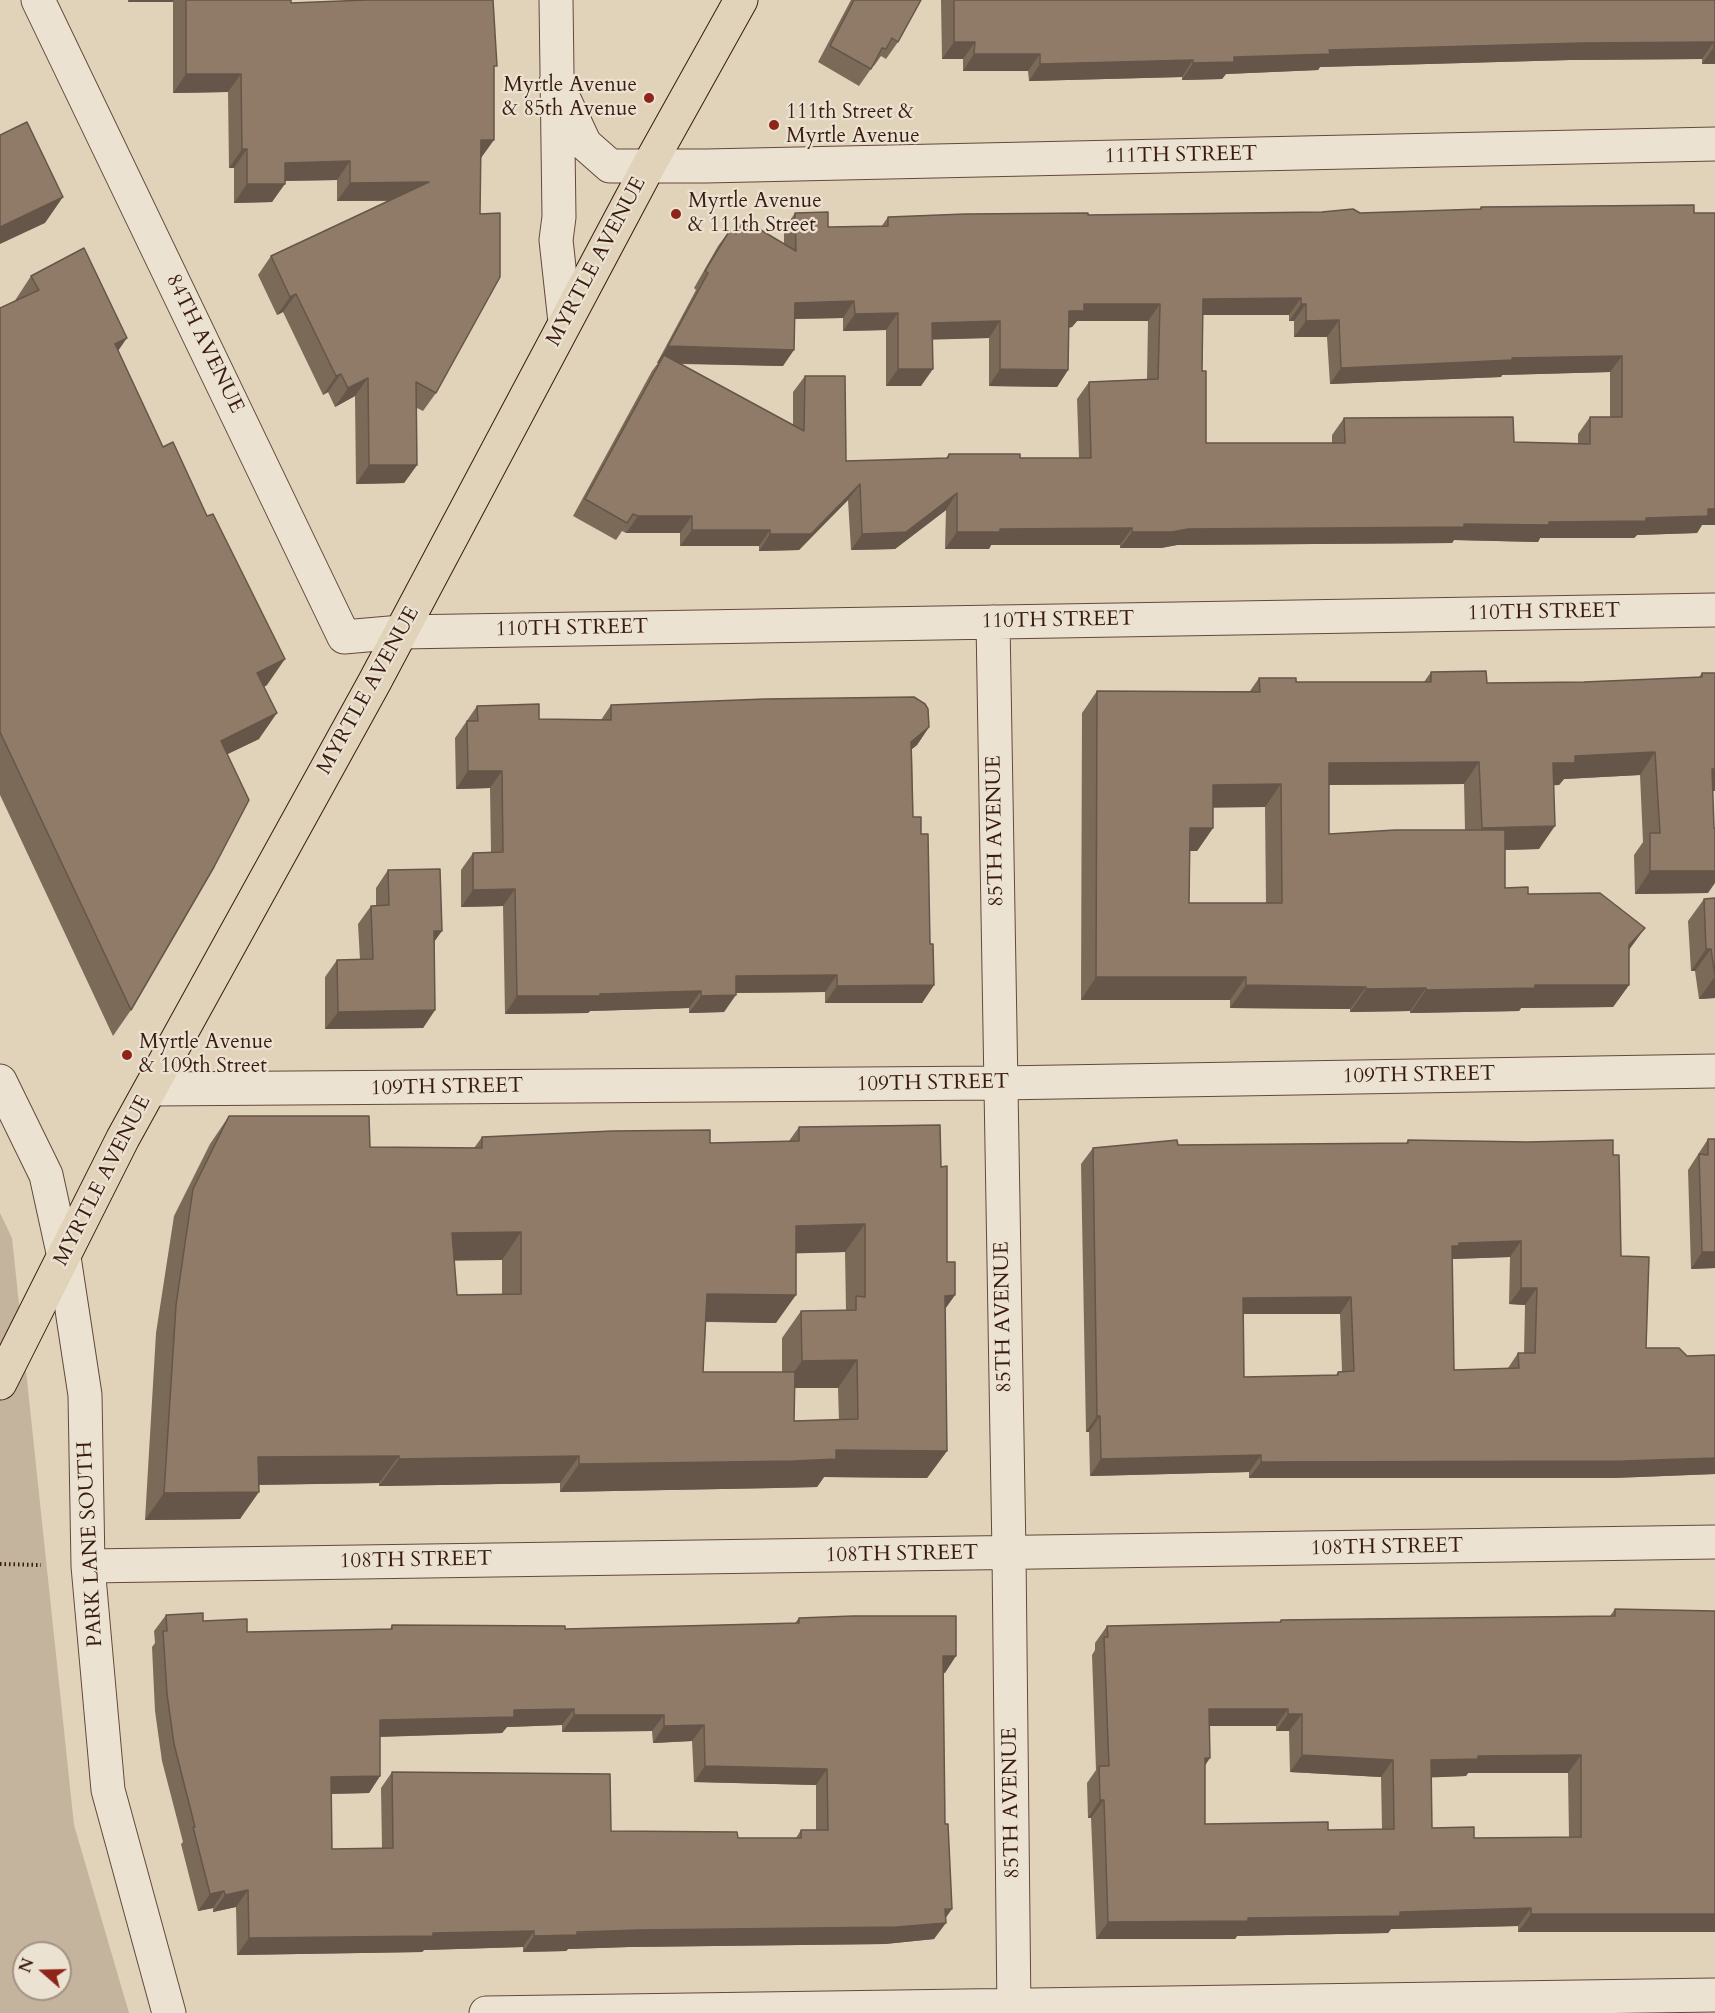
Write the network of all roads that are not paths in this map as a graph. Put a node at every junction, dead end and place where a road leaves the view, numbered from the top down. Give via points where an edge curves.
1 (38, 0) edge
2 (556, 0) edge
3 (741, 0) edge
4 (556, 82) junction
5 (1715, 144) edge
6 (648, 167) junction
7 (565, 322) junction
8 (1715, 610) edge
9 (993, 622) junction
10 (402, 632) junction
11 (1715, 1071) edge
12 (0, 1081) edge
13 (1000, 1083) junction
14 (151, 1089) junction
15 (64, 1257) junction
16 (0, 1383) edge
17 (1715, 1542) edge
18 (1009, 1554) junction
19 (88, 1566) junction
20 (1715, 1995) edge
21 (1014, 2009) edge
22 (169, 2013) edge
23 (486, 2013) edge

1 - 10 street, 84TH AVENUE via 344,636
2 - 4 street
3 - 6 main road, MYRTLE AVENUE
4 - 6 street via 585,144 610,166
4 - 7 street via 556,240
5 - 6 street, 111TH STREET
6 - 7 main road, MYRTLE AVENUE
7 - 10 main road, MYRTLE AVENUE
8 - 9 street, 110TH STREET
9 - 10 street, 110TH STREET
9 - 13 street, 85TH AVENUE
10 - 14 main road, MYRTLE AVENUE
11 - 13 street, 109TH STREET
12 - 15 street, PARK LANE SOUTH via 46,1175
13 - 14 street, 109TH STREET
13 - 18 street, 85TH AVENUE
14 - 15 main road, MYRTLE AVENUE
15 - 16 main road, MYRTLE AVENUE
15 - 19 street, PARK LANE SOUTH via 85,1395
17 - 18 street, 108TH STREET
18 - 19 street, 108TH STREET
18 - 21 street, 85TH AVENUE
19 - 22 street, PARK LANE SOUTH via 108,1790
20 - 21 street
21 - 23 street

